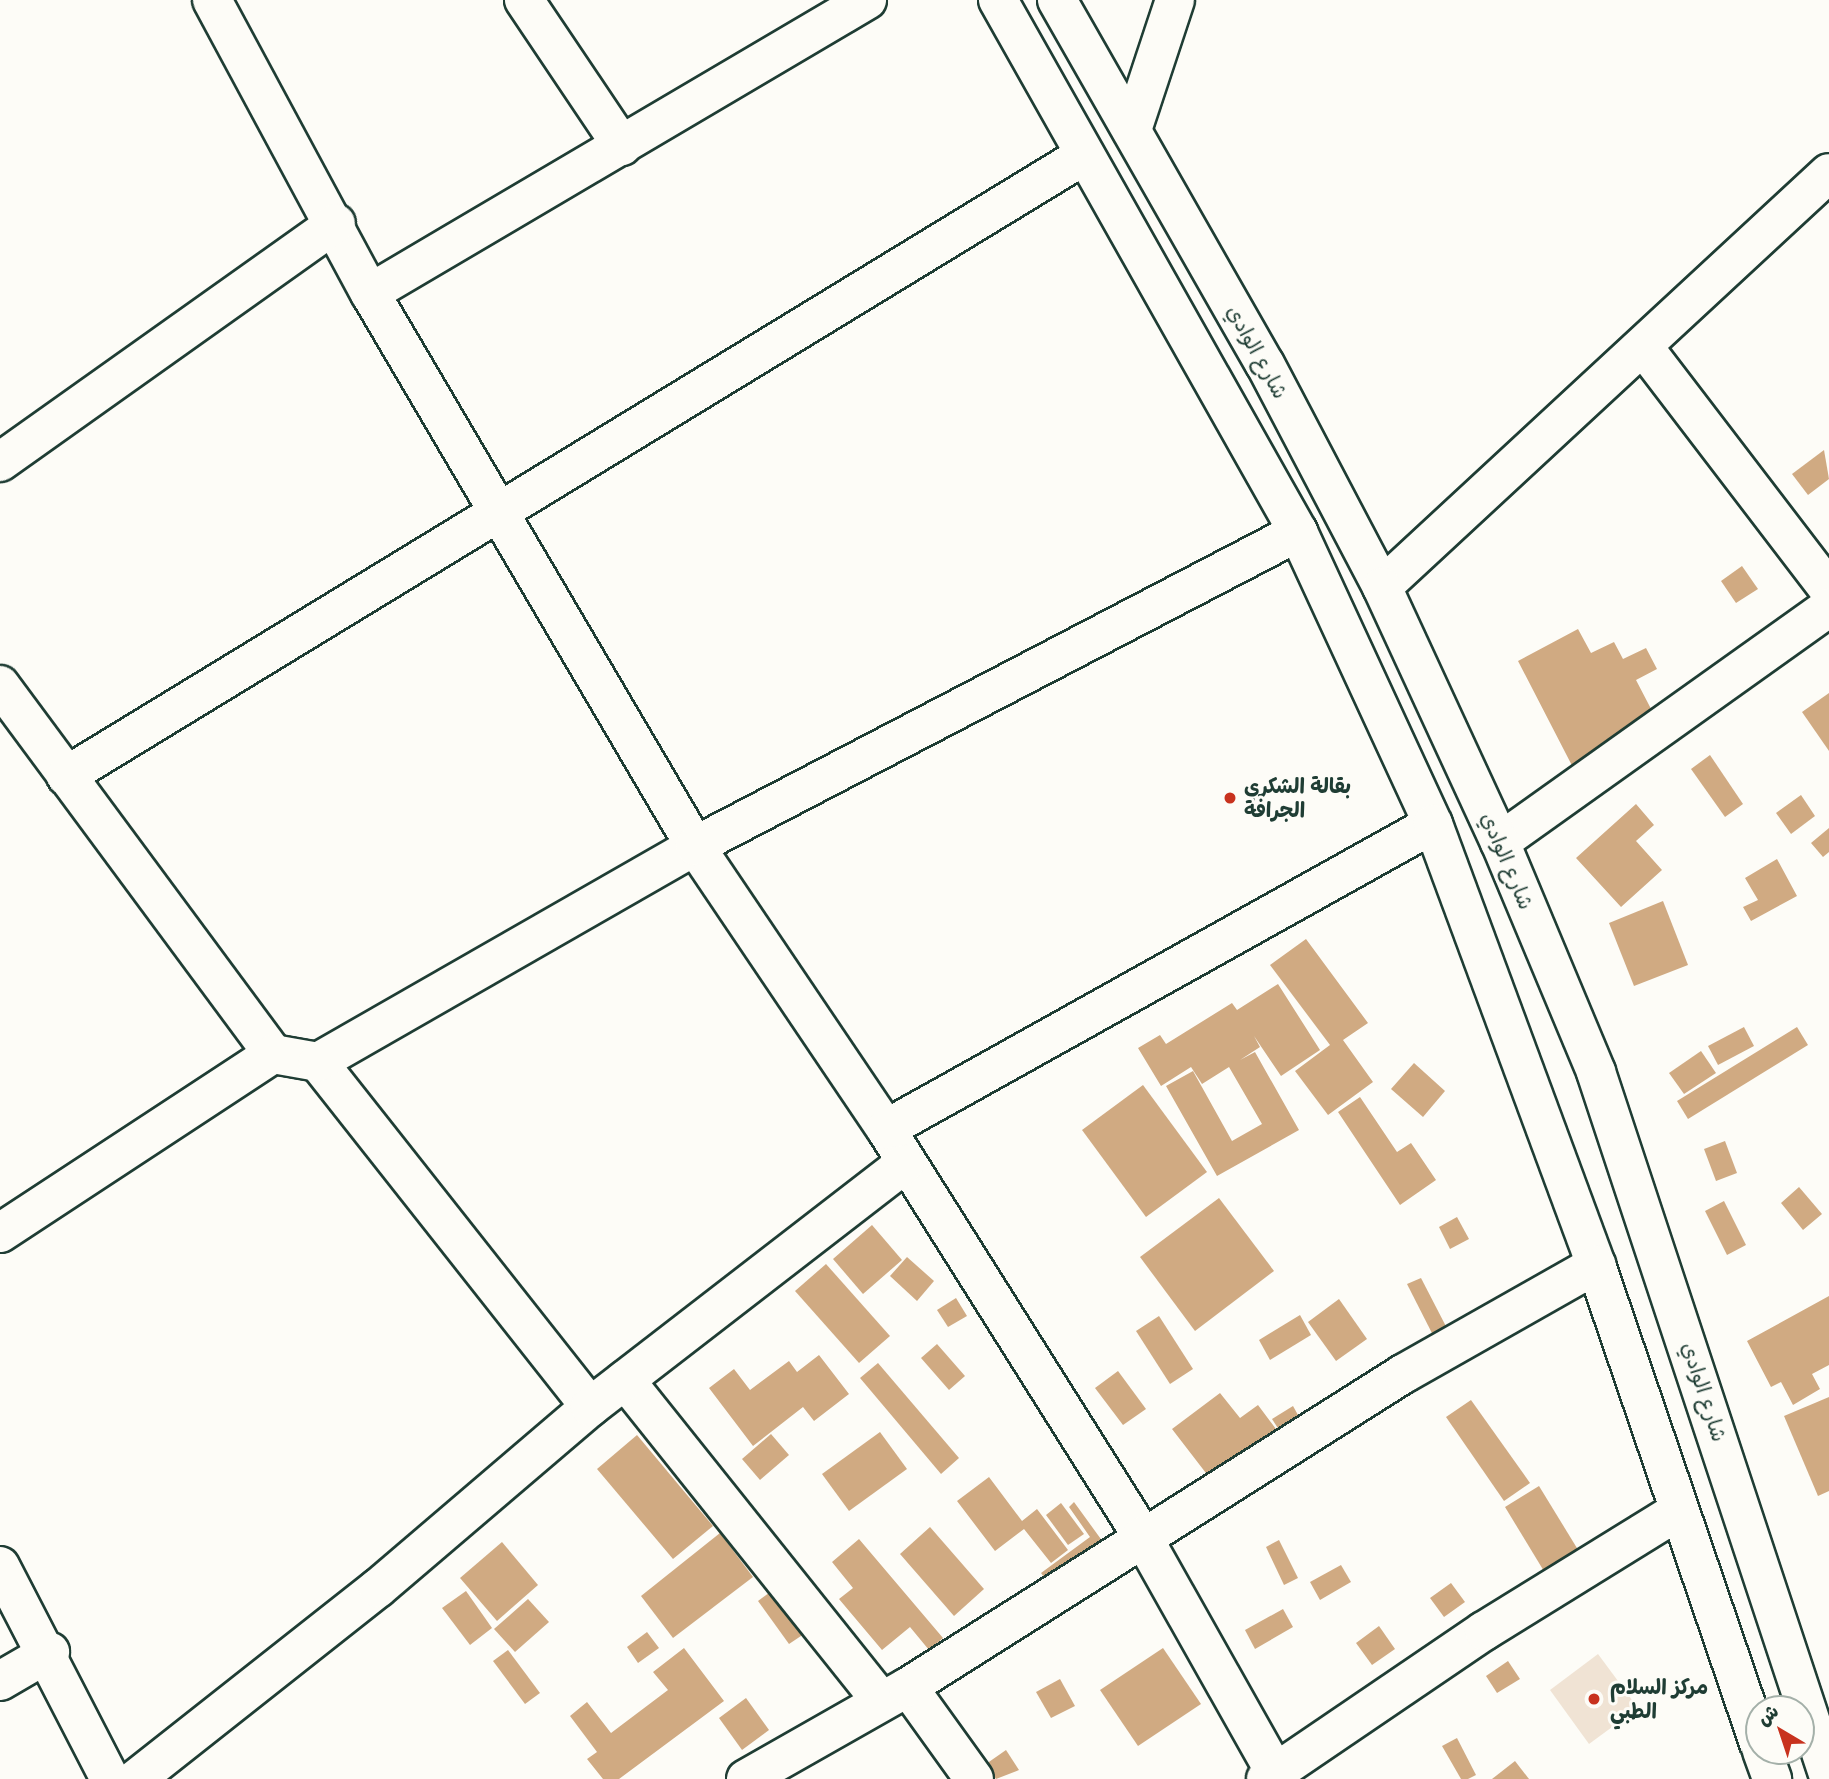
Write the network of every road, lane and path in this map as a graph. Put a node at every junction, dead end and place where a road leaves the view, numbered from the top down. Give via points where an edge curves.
1 (212, 0) edge
2 (524, 0) edge
3 (867, 0) edge
4 (998, 0) edge
5 (1057, 0) edge
6 (1175, 0) edge
7 (1132, 130) junction
8 (622, 146) junction
9 (1083, 156) junction
10 (1829, 173) edge
11 (336, 223) junction
12 (370, 293) junction
13 (1645, 349) junction
14 (1, 460) edge
15 (497, 513) junction
16 (1298, 532) junction
17 (1382, 587) junction
18 (1829, 590) edge
19 (1829, 607) edge
20 (0, 685) edge
21 (66, 776) junction
22 (1433, 824) junction
23 (1500, 842) junction
24 (695, 846) junction
25 (273, 1054) junction
26 (318, 1062) junction
27 (886, 1129) junction
28 (904, 1164) junction
29 (0, 1233) edge
30 (1596, 1265) junction
31 (625, 1380) junction
32 (590, 1406) junction
33 (1678, 1511) junction
34 (1142, 1536) junction
35 (0, 1566) edge
36 (50, 1652) junction
37 (0, 1681) edge
38 (894, 1692) junction
39 (1745, 1703) edge
40 (1827, 1763) edge
41 (1274, 1777) edge
42 (110, 1779) edge
43 (136, 1779) edge
44 (746, 1779) edge
45 (974, 1779) edge

1 - 11 street
2 - 8 street
3 - 8 street
4 - 9 street
5 - 7 street, شارع الوادي
6 - 7 street
7 - 17 street, شارع الوادي via 1265,364
8 - 12 street
9 - 15 street
9 - 16 street
10 - 13 street
11 - 12 street
11 - 14 street
12 - 15 street
13 - 17 street
13 - 18 street
15 - 21 street
15 - 24 street
16 - 22 street
16 - 24 street
17 - 23 street, شارع الوادي
19 - 23 street
20 - 21 street
21 - 25 street
22 - 27 street
22 - 30 street
23 - 40 street, شارع الوادي via 1596,1072
24 - 26 street
24 - 27 street
25 - 26 street
25 - 29 street
26 - 32 street
27 - 28 street
28 - 31 street
28 - 34 street
30 - 33 street
30 - 34 street via 1403,1374
31 - 32 street
31 - 38 street
32 - 43 street via 378,1588
33 - 39 street
33 - 41 street via 1484,1631
34 - 38 street
34 - 41 street
35 - 36 street
36 - 37 street
36 - 42 street
38 - 44 street
38 - 45 street

